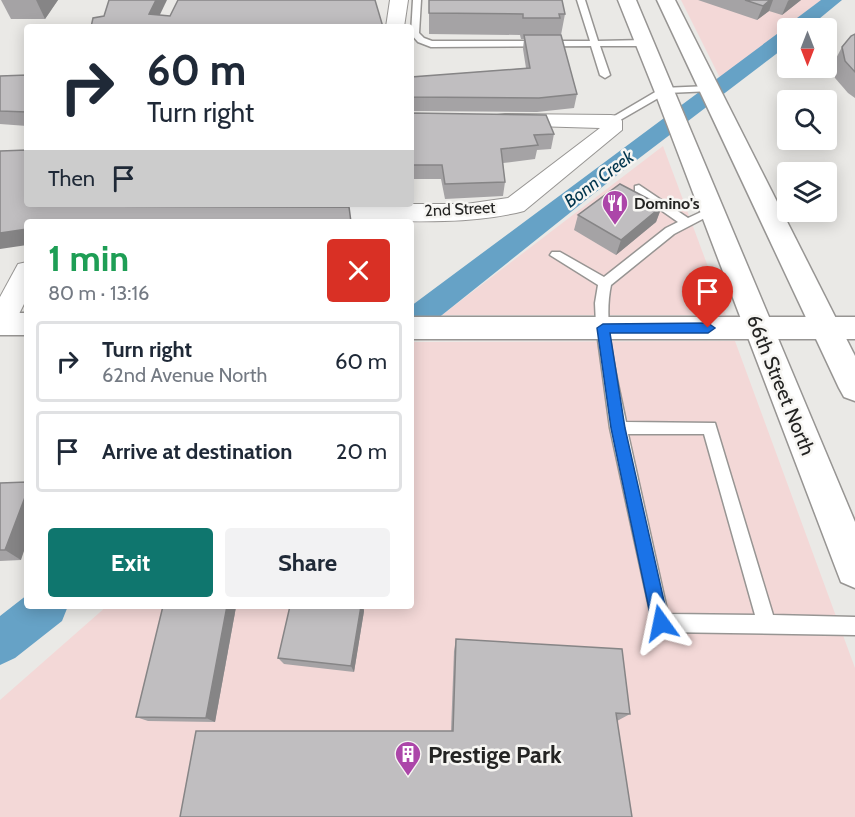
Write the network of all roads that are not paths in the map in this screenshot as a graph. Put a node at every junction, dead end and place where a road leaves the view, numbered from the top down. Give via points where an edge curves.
1 (399, 0) edge
2 (417, 0) edge
3 (581, 0) edge
4 (627, 0) edge
5 (666, 0) edge
6 (395, 24) edge
7 (595, 43) junction
8 (645, 43) junction
9 (606, 75) dead end
10 (665, 90) junction
11 (714, 100) junction
12 (481, 120) edge
13 (612, 121) junction
14 (639, 189) dead end
15 (291, 211) edge
16 (700, 217) junction
17 (556, 255) dead end
18 (24, 277) edge
19 (605, 283) junction
20 (0, 324) edge
21 (24, 324) edge
22 (414, 328) edge
23 (603, 328) junction
24 (758, 328) junction
25 (826, 328) junction
26 (855, 328) edge
27 (855, 388) edge
28 (618, 428) junction
29 (855, 569) edge
30 (767, 625) junction
31 (855, 626) edge

1 - 6 street
2 - 7 lane via 415,33 431,44
3 - 7 lane
4 - 8 main road, 66th Street North
5 - 11 main road
7 - 8 lane
7 - 9 lane
8 - 10 main road, 66th Street North
10 - 11 lane
10 - 13 lane
10 - 16 main road, 66th Street North via 684,137
11 - 25 main road
12 - 13 street
13 - 15 street, 2nd Street via 611,130 515,205 466,212
14 - 16 lane
16 - 19 lane via 670,231
16 - 24 main road, 66th Street North
17 - 19 lane
18 - 20 street
19 - 23 lane
20 - 21 main road
22 - 23 main road
23 - 24 main road
23 - 28 lane
24 - 25 main road
24 - 29 main road, 66th Street North
25 - 26 main road
25 - 27 main road
28 - 30 lane via 710,428
28 - 30 lane via 661,623
30 - 31 lane

